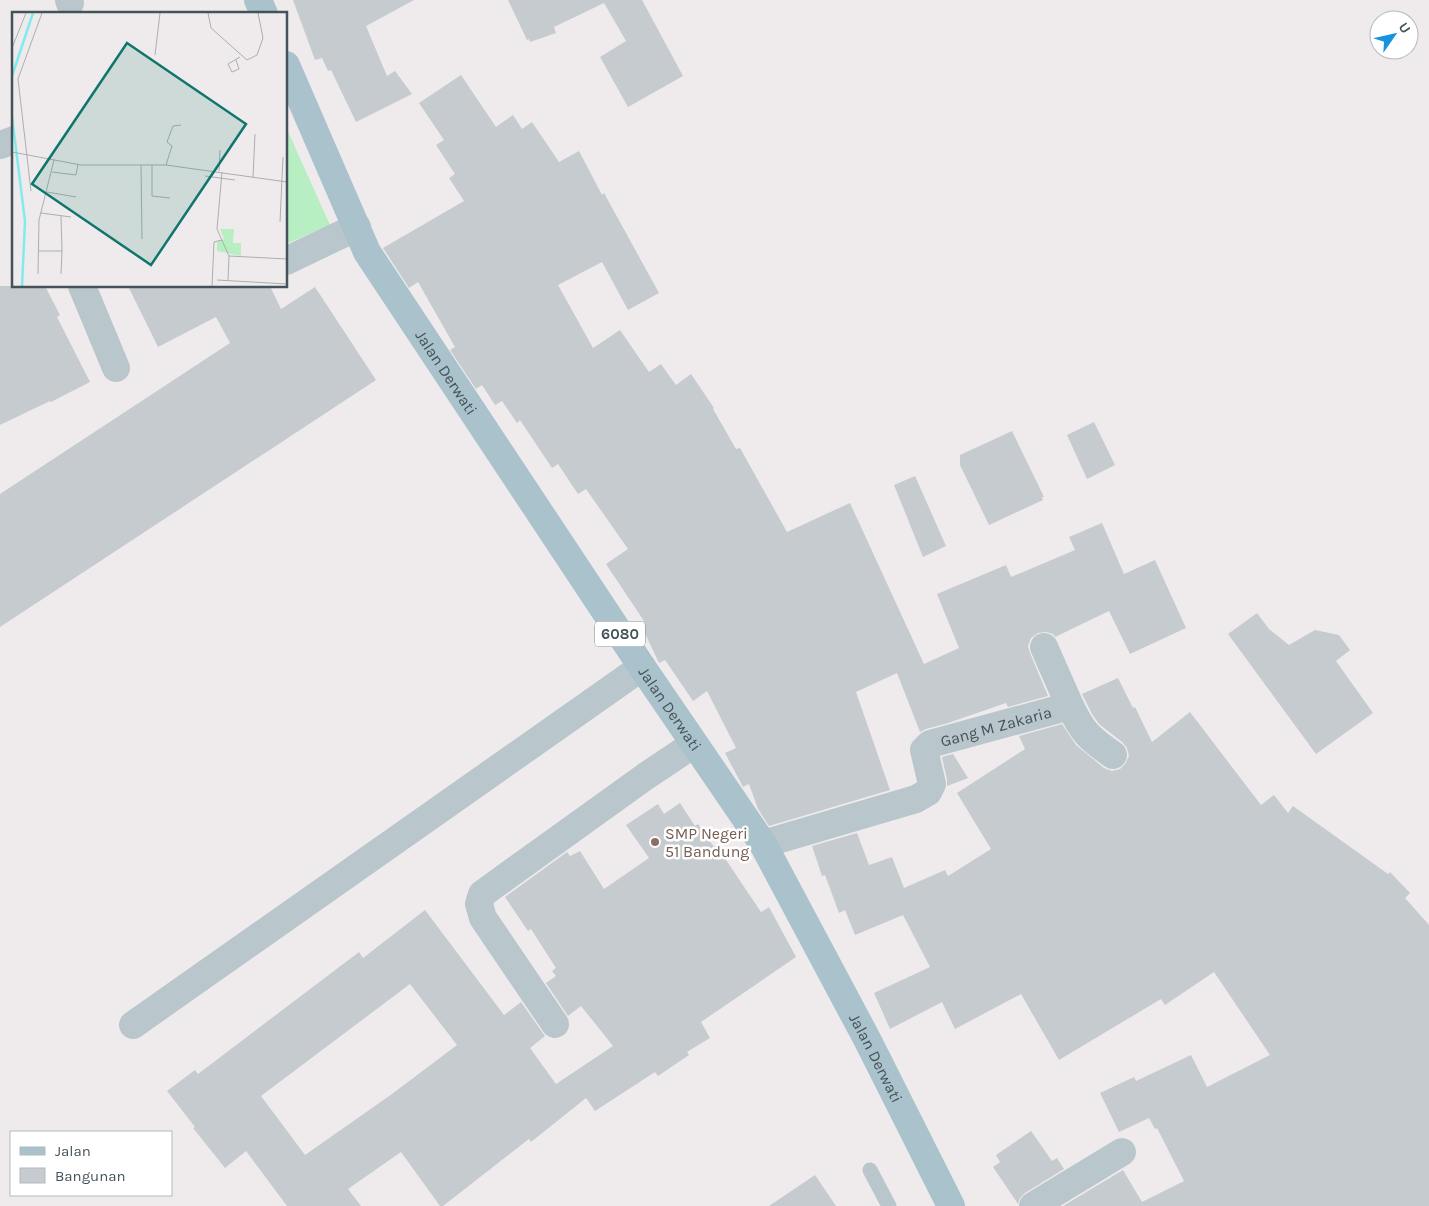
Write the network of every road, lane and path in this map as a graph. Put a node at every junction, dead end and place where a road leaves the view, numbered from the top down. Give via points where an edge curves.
1 (258, 0) edge
2 (263, 12) edge
3 (288, 70) edge
4 (357, 227) junction
5 (288, 260) edge
6 (83, 288) edge
7 (116, 368) dead end
8 (1044, 647) dead end
9 (642, 666) junction
10 (1070, 706) junction
11 (694, 744) junction
12 (1113, 755) dead end
13 (763, 844) junction
14 (554, 1024) dead end
15 (133, 1025) dead end
16 (1122, 1152) dead end
17 (870, 1170) dead end
18 (889, 1206) edge
19 (951, 1206) edge
20 (1033, 1206) edge

1 - 2 main road
3 - 4 main road, Jalan Derwati / 6080
4 - 5 street
4 - 9 main road, Jalan Derwati / 6080 via 367,252
6 - 7 street
8 - 10 street
9 - 11 main road, Jalan Derwati / 6080
9 - 15 street
10 - 12 street, Gang M Zakaria via 1082,730
10 - 13 street, Gang M Zakaria via 930,744 924,750 932,784 928,792 916,799
11 - 13 main road, Jalan Derwati / 6080
11 - 14 street via 482,894 479,904 483,918
13 - 19 main road, Jalan Derwati / 6080
16 - 20 street
17 - 18 lane

